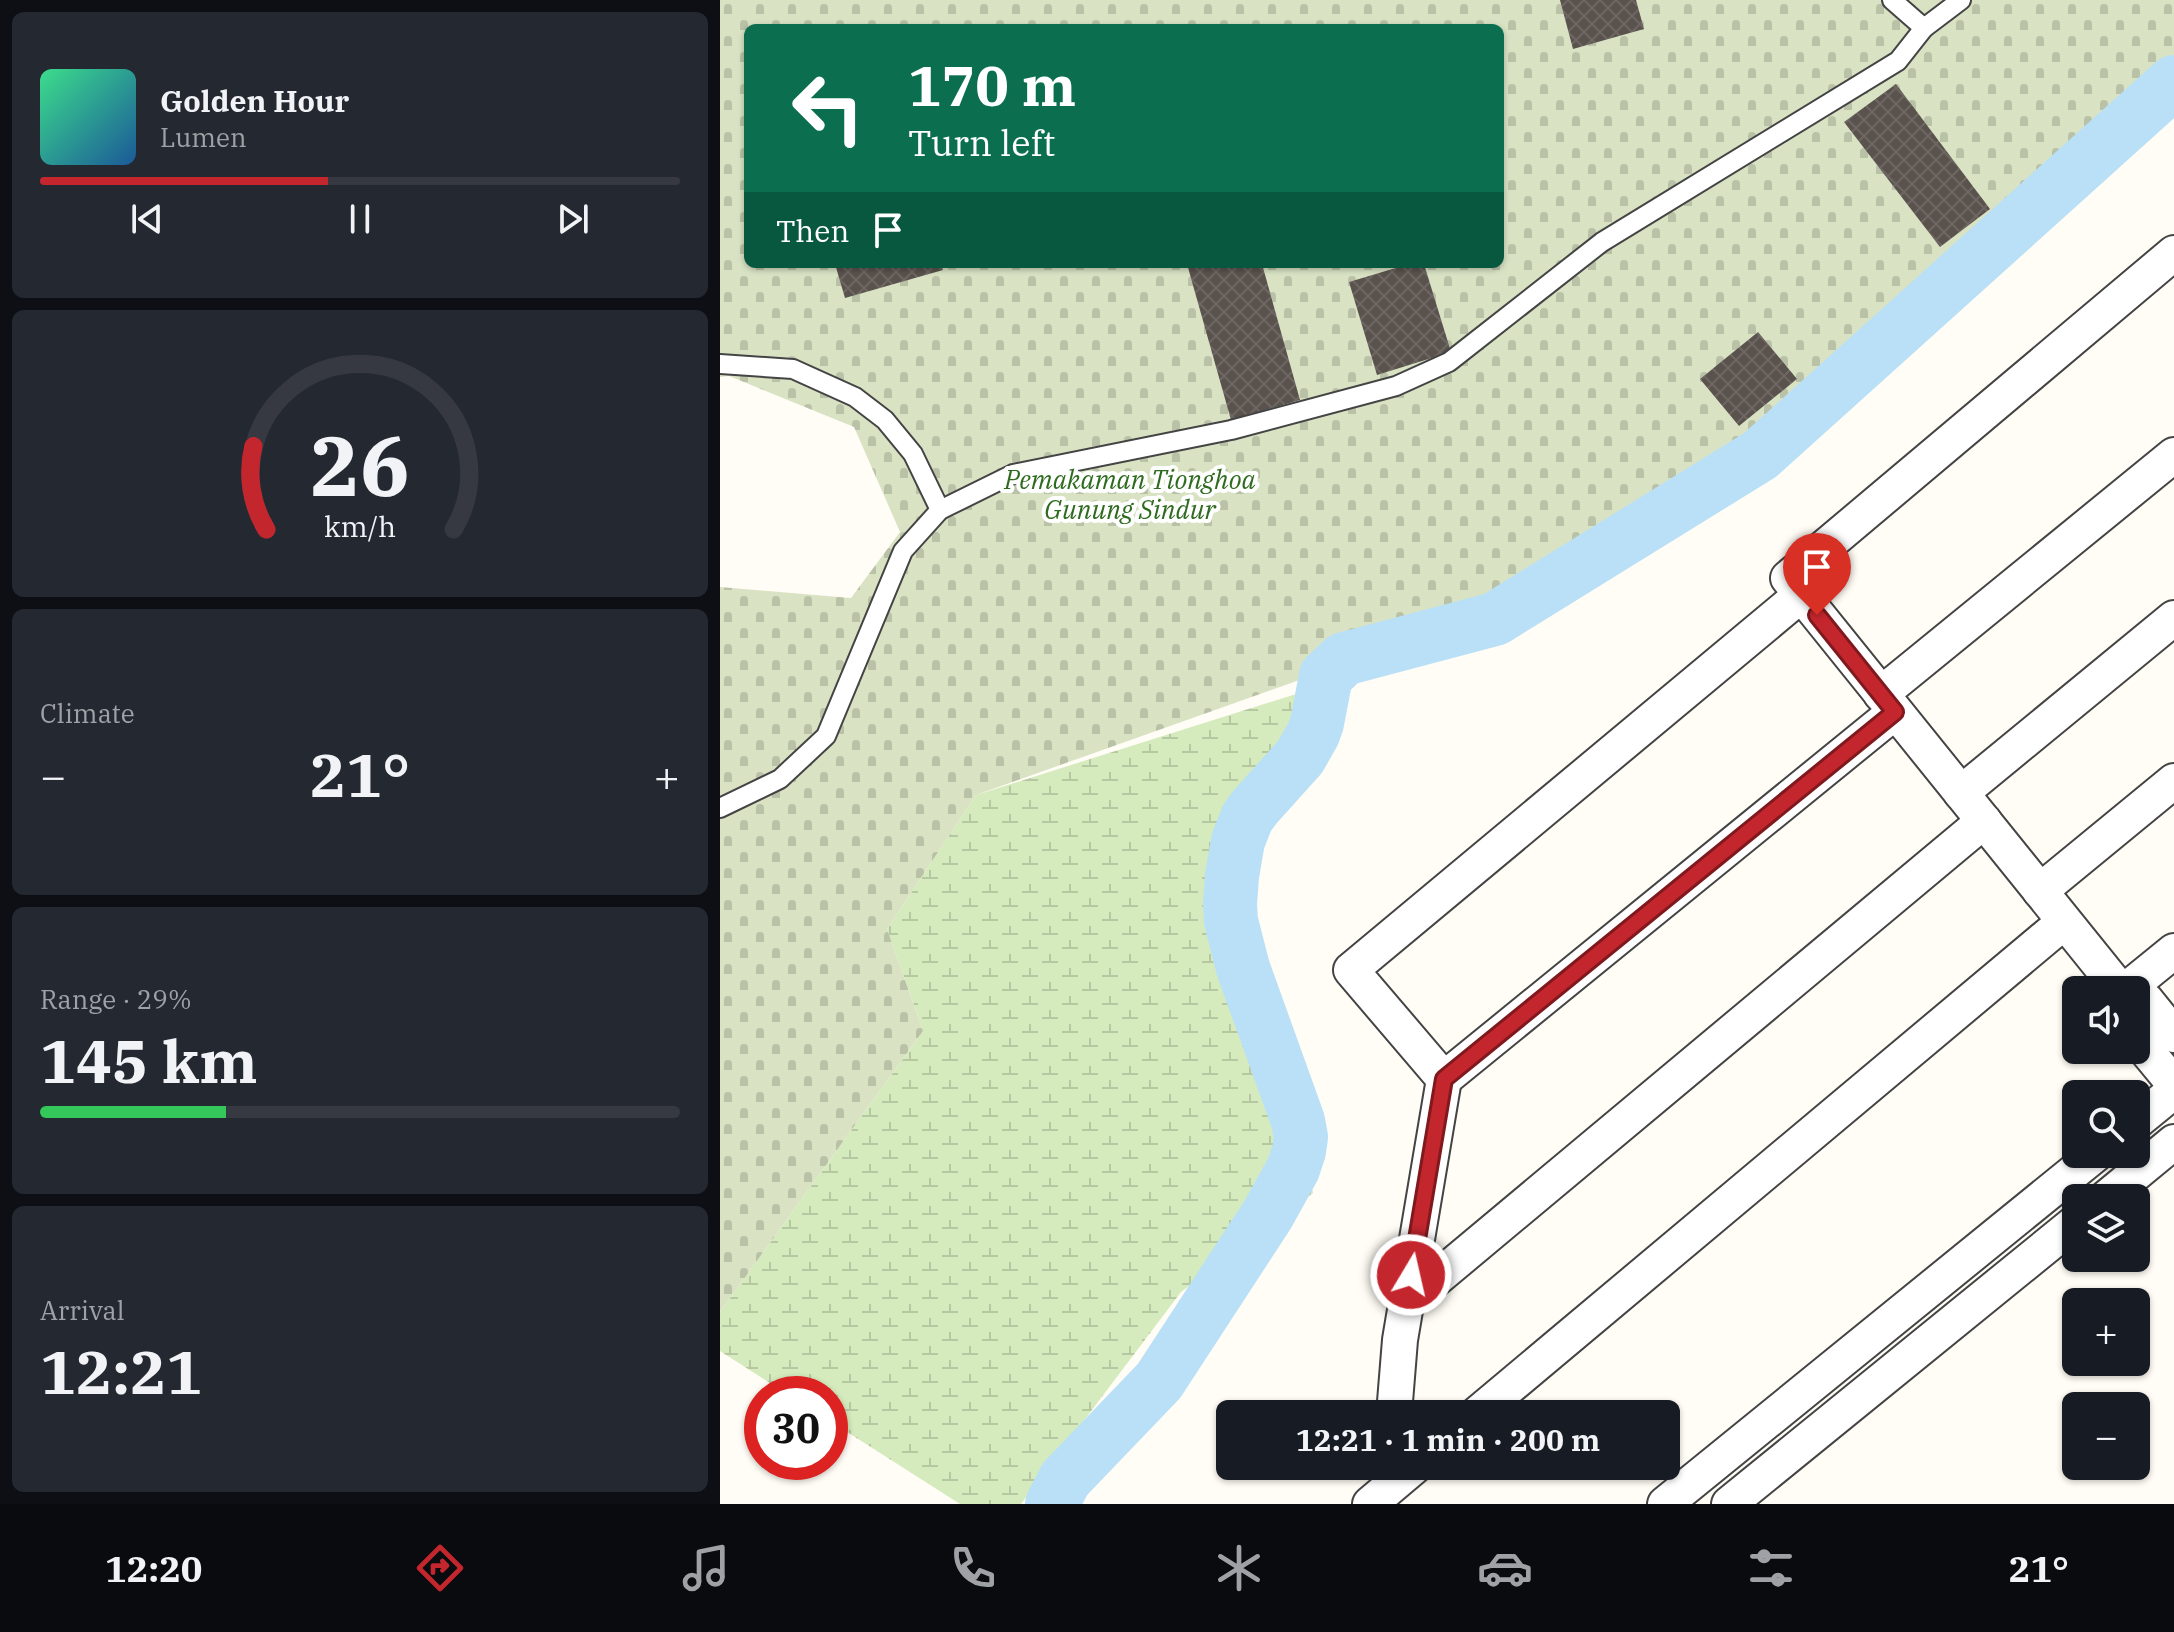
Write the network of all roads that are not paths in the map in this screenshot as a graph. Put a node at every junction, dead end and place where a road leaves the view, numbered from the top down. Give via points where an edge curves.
1 (1892, 0) edge
2 (1961, 0) edge
3 (1924, 28) junction
4 (2170, 264) edge
5 (720, 364) edge
6 (2174, 455) edge
7 (940, 510) junction
8 (1801, 595) junction
9 (2174, 618) edge
10 (1888, 703) junction
11 (2174, 781) edge
12 (1961, 793) junction
13 (720, 808) edge
14 (1984, 821) junction
15 (2040, 891) junction
16 (2064, 922) junction
17 (2174, 951) edge
18 (2108, 976) edge
19 (2143, 976) edge
20 (2150, 1005) edge
21 (2174, 1035) edge
22 (2150, 1055) edge
23 (1444, 1079) junction
24 (2174, 1084) edge
25 (2174, 1091) edge
26 (2150, 1111) edge
27 (2174, 1142) edge
28 (2079, 1168) edge
29 (2123, 1184) edge
30 (2062, 1233) edge
31 (1407, 1303) junction
32 (1395, 1400) edge
33 (1494, 1400) edge
34 (1665, 1504) edge
35 (1729, 1504) edge

1 - 3 lane
2 - 3 lane
3 - 7 lane via 1898,61 1602,242 1449,362 1396,386 1231,430 1013,474
4 - 8 street via 1788,578
5 - 7 lane via 793,369 855,397 885,420 913,454
6 - 10 street
7 - 13 lane via 903,551 826,736 780,779
8 - 10 street
8 - 23 street via 1351,970
9 - 12 street
10 - 12 street
10 - 23 street
11 - 15 street
12 - 14 street
14 - 15 street
14 - 31 street
15 - 16 street
16 - 18 street
16 - 33 street
17 - 19 street
20 - 21 street
22 - 24 street
23 - 31 street
25 - 26 street
27 - 29 street
28 - 34 street
30 - 35 street
31 - 32 street

